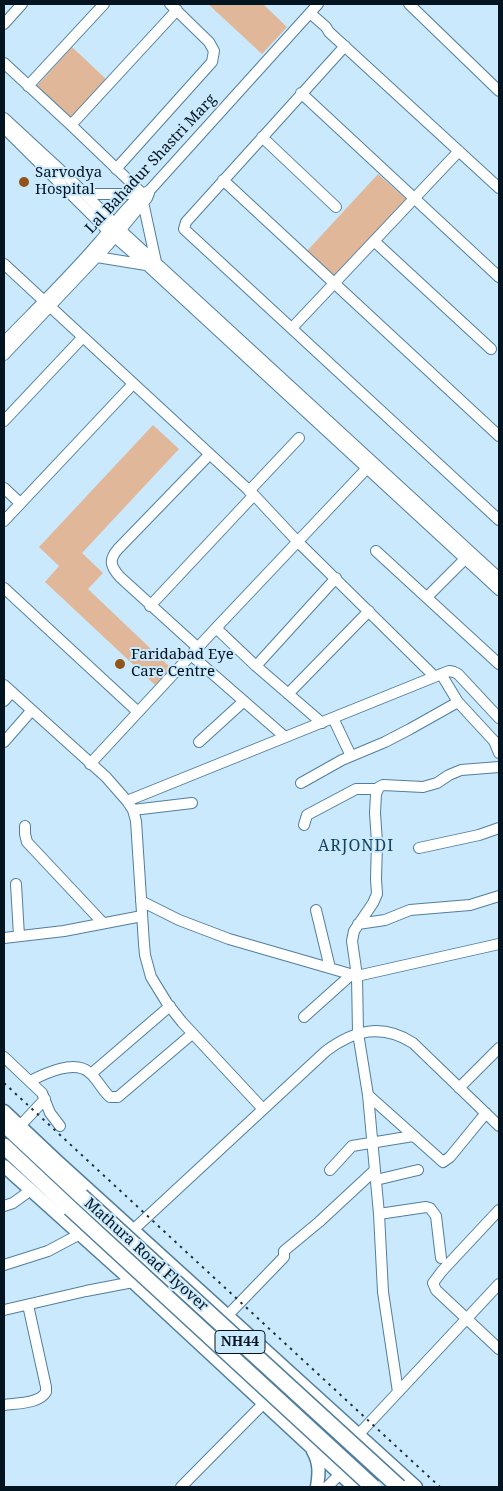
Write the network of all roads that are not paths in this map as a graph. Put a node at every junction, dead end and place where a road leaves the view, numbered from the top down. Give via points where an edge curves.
1 (22, 4) edge
2 (104, 4) edge
3 (318, 4) edge
4 (409, 4) edge
5 (173, 7) edge
6 (308, 15) junction
7 (4, 24) edge
8 (345, 46) junction
9 (4, 63) edge
10 (28, 86) junction
11 (499, 91) edge
12 (301, 93) junction
13 (4, 118) edge
14 (71, 125) junction
15 (4, 128) edge
16 (262, 137) junction
17 (459, 151) junction
18 (116, 169) junction
19 (223, 180) junction
20 (499, 188) edge
21 (85, 194) junction
22 (145, 196) junction
23 (414, 197) junction
24 (336, 207) dead end
25 (114, 230) junction
26 (374, 241) junction
27 (97, 257) junction
28 (152, 263) junction
29 (5, 268) edge
30 (499, 277) edge
31 (335, 284) junction
32 (47, 304) junction
33 (292, 328) junction
34 (83, 337) junction
35 (4, 342) edge
36 (491, 349) dead end
37 (4, 355) edge
38 (134, 384) junction
39 (4, 421) edge
40 (499, 436) edge
41 (299, 438) dead end
42 (209, 455) junction
43 (370, 465) junction
44 (4, 488) edge
45 (252, 493) junction
46 (412, 503) junction
47 (20, 504) junction
48 (499, 520) edge
49 (4, 521) edge
50 (297, 541) junction
51 (376, 551) dead end
52 (465, 559) junction
53 (336, 578) junction
54 (499, 578) edge
55 (4, 588) edge
56 (499, 590) edge
57 (427, 598) junction
58 (150, 606) junction
59 (369, 611) junction
60 (216, 628) junction
61 (194, 651) junction
62 (499, 664) edge
63 (256, 666) junction
64 (437, 675) junction
65 (8, 688) edge
66 (288, 694) junction
67 (4, 701) edge
68 (244, 701) junction
69 (458, 702) junction
70 (32, 710) junction
71 (138, 712) junction
72 (333, 718) junction
73 (499, 718) edge
74 (322, 723) junction
75 (284, 737) junction
76 (4, 742) edge
77 (199, 742) dead end
78 (499, 753) edge
79 (351, 756) junction
80 (90, 764) junction
81 (499, 767) edge
82 (301, 783) dead end
83 (378, 789) junction
84 (127, 801) junction
85 (192, 803) dead end
86 (133, 810) junction
87 (304, 825) dead end
88 (26, 826) dead end
89 (499, 828) edge
90 (418, 848) dead end
91 (16, 884) dead end
92 (499, 896) edge
93 (141, 901) junction
94 (316, 910) dead end
95 (142, 916) junction
96 (103, 923) junction
97 (358, 924) junction
98 (19, 936) junction
99 (4, 938) edge
100 (499, 944) edge
101 (330, 968) junction
102 (355, 975) junction
103 (170, 1006) junction
104 (304, 1018) dead end
105 (358, 1033) junction
106 (192, 1034) junction
107 (499, 1048) edge
108 (4, 1057) edge
109 (91, 1074) junction
110 (30, 1081) junction
111 (459, 1088) junction
112 (368, 1095) junction
113 (45, 1099) junction
114 (263, 1109) junction
115 (4, 1111) edge
116 (486, 1113) junction
117 (4, 1123) edge
118 (20, 1126) junction
119 (60, 1126) dead end
120 (499, 1126) edge
121 (413, 1136) junction
122 (371, 1143) junction
123 (4, 1146) edge
124 (57, 1161) junction
125 (4, 1168) edge
126 (330, 1170) dead end
127 (418, 1170) dead end
128 (375, 1175) junction
129 (31, 1190) junction
130 (4, 1206) edge
131 (499, 1210) edge
132 (379, 1214) junction
133 (133, 1230) junction
134 (80, 1234) junction
135 (441, 1258) dead end
136 (4, 1264) edge
137 (133, 1282) junction
138 (499, 1284) edge
139 (28, 1305) junction
140 (4, 1310) edge
141 (228, 1316) junction
142 (467, 1319) junction
143 (499, 1349) edge
144 (398, 1392) junction
145 (264, 1403) junction
146 (4, 1405) edge
147 (330, 1410) junction
148 (358, 1435) junction
149 (306, 1442) junction
150 (373, 1449) junction
151 (340, 1474) junction
152 (400, 1480) edge
153 (350, 1486) edge
154 (181, 1487) edge
155 (317, 1487) edge
156 (327, 1487) edge
157 (374, 1487) edge
158 (416, 1487) edge

1 - 7 street
2 - 10 street
3 - 6 street, Lal Bahadur Shastri Marg
4 - 11 street
5 - 14 street
5 - 18 street via 209,42 214,51 212,62
6 - 8 street via 321,32 329,32
6 - 22 street, Lal Bahadur Shastri Marg
8 - 12 street
8 - 17 street
9 - 10 street
10 - 14 street
12 - 16 street
12 - 23 street
13 - 21 street
14 - 18 street
15 - 25 street
16 - 19 street
16 - 24 street
17 - 20 street
17 - 23 street
18 - 22 street
19 - 31 street
19 - 33 street via 186,222 184,229
21 - 22 street
21 - 25 street
22 - 25 street, Lal Bahadur Shastri Marg
22 - 28 street
23 - 26 street
23 - 30 street
25 - 27 street
25 - 28 street
25 - 32 street, Lal Bahadur Shastri Marg
26 - 31 street
26 - 36 street
27 - 28 street
27 - 32 street
28 - 43 street
29 - 32 street
31 - 33 street
31 - 40 street
32 - 34 street
32 - 35 street, Lal Bahadur Shastri Marg
32 - 37 street
33 - 48 street
34 - 38 street
34 - 39 street
38 - 42 street
38 - 47 street
41 - 45 street
42 - 45 street
42 - 58 street via 113,555 114,570
43 - 46 street
43 - 50 street
44 - 47 street
45 - 50 street
45 - 58 street
46 - 52 street
46 - 54 street
47 - 49 street
50 - 53 street
50 - 60 street
51 - 57 street
52 - 56 street
52 - 57 street
53 - 59 street
53 - 63 street
55 - 71 street
57 - 62 street
58 - 61 street
59 - 64 street
59 - 66 street
60 - 61 street
60 - 63 street
61 - 68 street
61 - 71 street
63 - 66 street
64 - 69 street
64 - 72 street
64 - 73 street via 458,674
65 - 67 street
65 - 70 street
66 - 74 street
68 - 75 street
68 - 77 street
69 - 78 street via 494,741
69 - 79 street via 410,730
70 - 76 street
70 - 80 street
71 - 80 street
72 - 74 street
72 - 79 street
74 - 75 street
75 - 84 street
79 - 82 street
80 - 84 street
81 - 83 street via 461,770 423,787 383,785
83 - 87 street via 356,789 307,816
83 - 97 street via 375,813 377,894
84 - 86 street
85 - 86 street
86 - 93 street
88 - 96 street via 27,842
89 - 90 street
91 - 98 street
92 - 97 street via 470,905 410,910 385,920
93 - 95 street
93 - 101 street via 216,934
94 - 101 street
95 - 96 street
95 - 103 street via 145,955 151,977
96 - 98 street
97 - 102 street via 352,937
98 - 99 street
100 - 102 street
101 - 102 street
102 - 104 street
102 - 105 street
103 - 106 street
103 - 109 street
105 - 111 street via 402,1036
105 - 112 street
105 - 114 street via 340,1040 326,1051
106 - 109 street via 118,1096 110,1097
106 - 114 street
107 - 111 street
108 - 110 street
109 - 110 street via 85,1068 73,1067 49,1072
110 - 113 street
111 - 116 street
112 - 121 street
112 - 122 street
113 - 118 street
113 - 119 street
114 - 133 street
115 - 118 main road
116 - 120 street
116 - 121 street via 443,1162
117 - 124 highway
117 - 152 highway, Mathura Road Flyover / NH44, bridge via 81,1196
118 - 124 main road
121 - 122 street
122 - 126 street via 352,1146
122 - 128 street
123 - 157 highway, Mathura Road Flyover / NH44, bridge
124 - 133 main road
125 - 129 main road
127 - 128 street
128 - 132 street
128 - 141 street via 284,1251 284,1258
129 - 130 street
129 - 134 main road
131 - 142 street via 433,1282 436,1290
132 - 135 street via 430,1208 436,1216
132 - 144 street via 383,1292
133 - 141 main road
134 - 136 street via 48,1251
134 - 137 main road
137 - 139 street
137 - 145 main road
138 - 142 street
139 - 140 street
139 - 146 street via 46,1392 41,1398
141 - 147 main road
142 - 143 street
142 - 144 street
144 - 148 street
145 - 149 main road
145 - 154 street
147 - 148 main road
147 - 149 main road via 331,1417 323,1431
148 - 150 main road
149 - 151 main road
149 - 155 main road via 316,1458 320,1473
150 - 151 street
150 - 152 main road
150 - 153 street
151 - 153 main road
151 - 156 street
152 - 157 main road via 383,1478
152 - 158 main road

